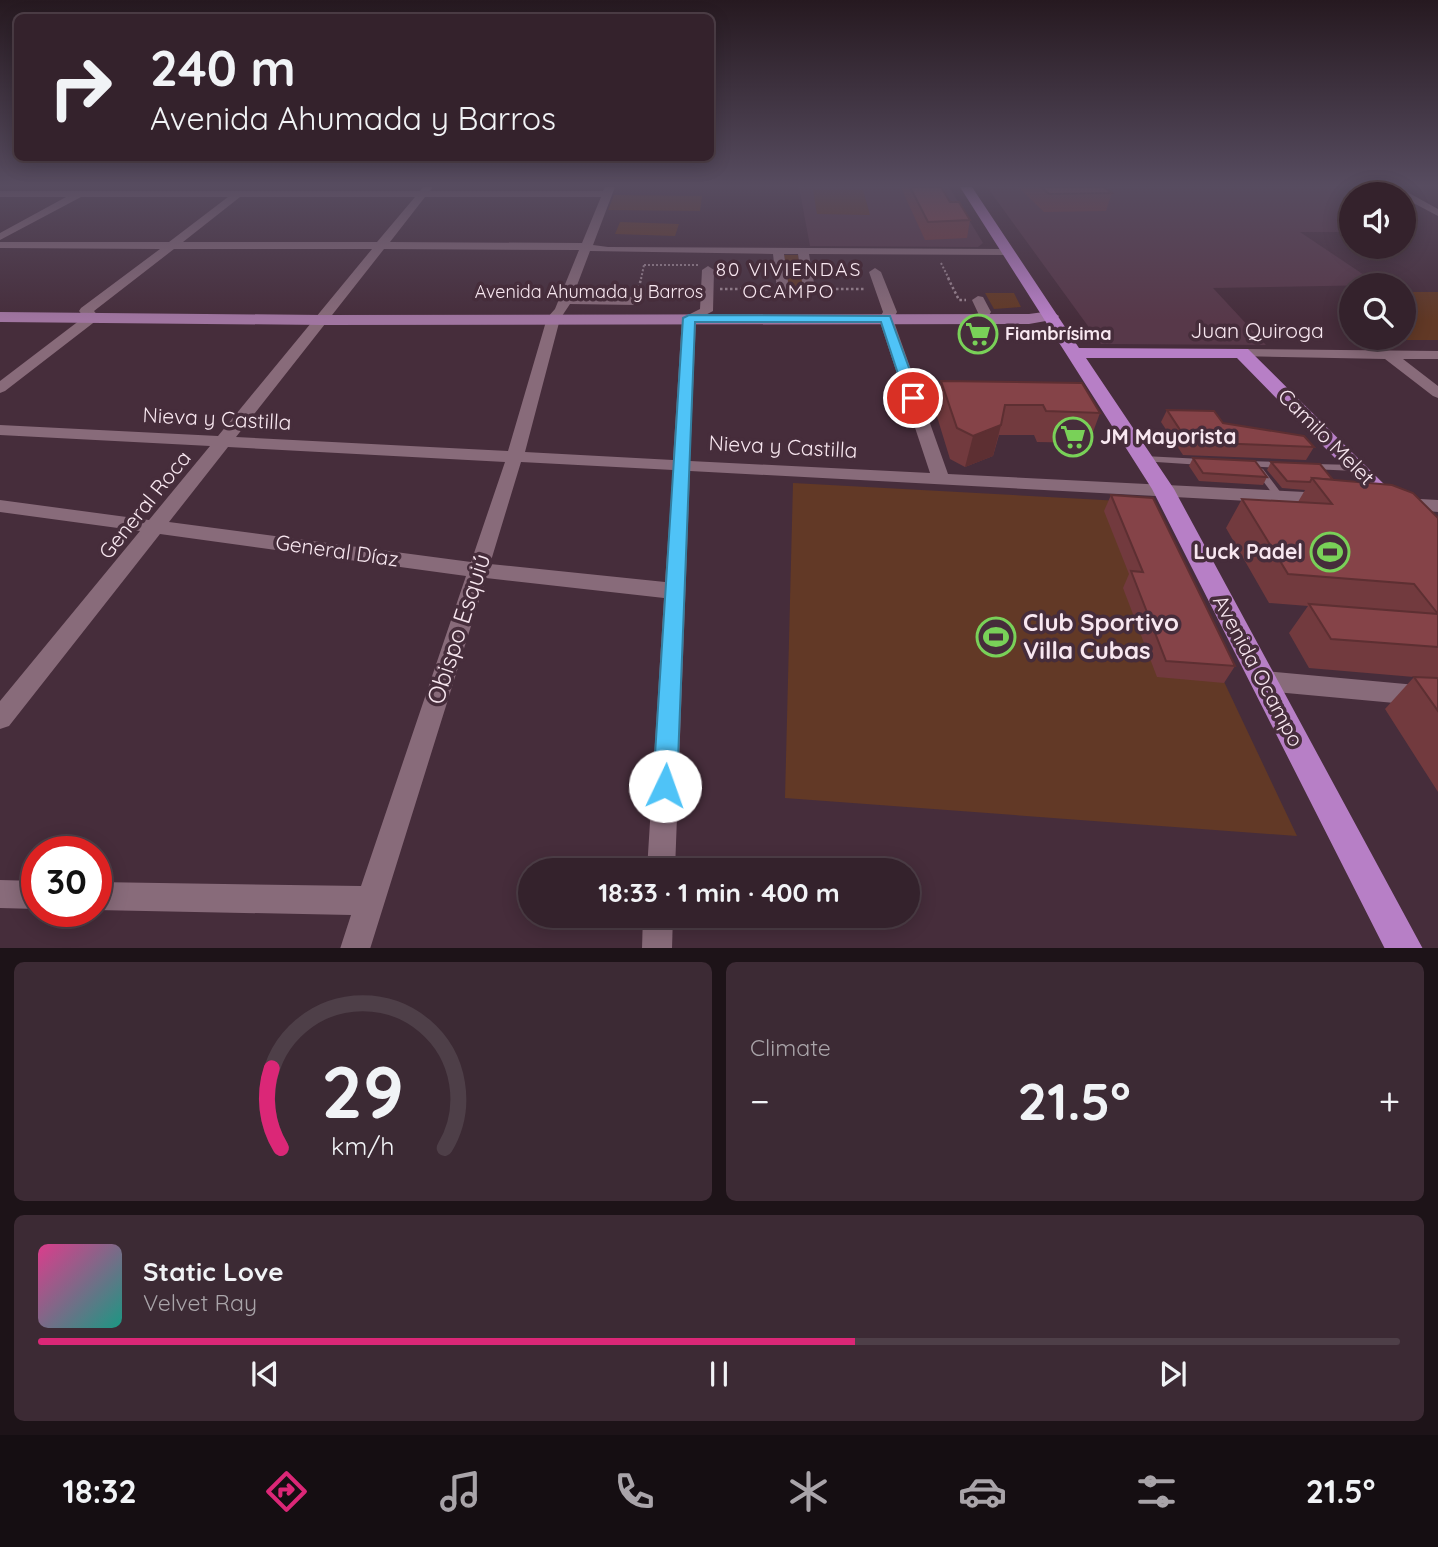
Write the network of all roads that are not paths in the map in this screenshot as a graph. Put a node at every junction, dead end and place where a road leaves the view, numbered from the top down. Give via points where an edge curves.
1 (189, 231) edge
2 (393, 231) edge
3 (594, 231) edge
4 (995, 231) edge
5 (171, 245) junction
6 (0, 246) edge
7 (381, 246) junction
8 (588, 247) junction
9 (778, 251) junction
10 (803, 251) junction
11 (1008, 252) junction
12 (708, 267) road end
13 (875, 272) dead end
14 (783, 289) dead end
15 (809, 289) dead end
16 (637, 301) road end
17 (560, 309) junction
18 (0, 310) edge
19 (89, 314) junction
20 (698, 314) junction
21 (888, 315) junction
22 (325, 316) junction
23 (1051, 316) junction
24 (0, 317) edge
25 (1076, 353) junction
26 (1242, 354) junction
27 (1389, 355) junction
28 (1438, 355) edge
29 (0, 388) edge
30 (1438, 393) edge
31 (0, 430) edge
32 (224, 443) junction
33 (515, 456) junction
34 (1144, 459) junction
35 (1213, 462) edge
36 (1241, 463) edge
37 (681, 464) junction
38 (1255, 464) junction
39 (1293, 466) edge
40 (1306, 466) edge
41 (1357, 468) junction
42 (940, 477) junction
43 (1163, 489) junction
44 (1278, 495) junction
45 (1341, 500) edge
46 (1366, 501) edge
47 (1392, 503) junction
48 (0, 506) edge
49 (1438, 506) edge
50 (1410, 522) edge
51 (156, 527) junction
52 (478, 570) junction
53 (674, 591) junction
54 (1264, 681) junction
55 (1438, 697) edge
56 (0, 719) edge
57 (662, 858) edge
58 (0, 894) edge
59 (21, 895) edge
60 (112, 896) edge
61 (370, 901) junction
62 (658, 928) edge
63 (355, 948) edge
64 (657, 948) edge
65 (1405, 948) edge

1 - 5 street
2 - 7 street, General Roca
3 - 8 street, Obispo Esquiú
4 - 11 main road, Avenida Ocampo
5 - 6 street
5 - 7 street
5 - 19 street
7 - 8 street
7 - 22 street, General Roca
8 - 9 street
8 - 17 street, Obispo Esquiú
9 - 10 street
9 - 14 street
10 - 11 street
10 - 15 street
11 - 23 main road, Avenida Ocampo
12 - 20 street
13 - 21 street
16 - 17 street
17 - 20 main road, Avenida Ahumada y Barros
17 - 22 main road, Avenida Ahumada y Barros
17 - 33 street, Obispo Esquiú
18 - 19 main road, Avenida Ahumada y Barros
19 - 22 main road, Avenida Ahumada y Barros
19 - 24 main road, Avenida Ahumada y Barros
19 - 29 street
20 - 21 main road, Avenida Ahumada y Barros
20 - 37 street
21 - 23 main road, Avenida Ahumada y Barros
21 - 23 main road, Avenida Ahumada y Barros via 981,306
21 - 42 street
22 - 32 street, General Roca
23 - 25 main road, Avenida Ocampo
25 - 26 main road, Juan Quiroga
25 - 34 main road, Avenida Ocampo
26 - 27 street, Juan Quiroga
26 - 41 main road, Camilo Melet
27 - 28 street, Juan Quiroga
27 - 30 street
31 - 32 street, Nieva y Castilla
32 - 33 street, Nieva y Castilla
32 - 51 street, General Roca
33 - 37 street, Nieva y Castilla
33 - 52 street, Obispo Esquiú
34 - 35 lane
34 - 43 main road, Avenida Ocampo
36 - 38 lane
37 - 42 street, Nieva y Castilla
37 - 53 street
38 - 39 lane
38 - 44 lane
40 - 41 lane
41 - 47 main road, Camilo Melet
42 - 43 street, Nieva y Castilla
43 - 44 street, Nieva y Castilla
43 - 54 main road, Avenida Ocampo
44 - 45 street, Nieva y Castilla
46 - 47 street
47 - 49 street
47 - 50 main road, Camilo Melet
48 - 51 street, General Díaz
51 - 52 street, General Díaz
51 - 56 street, General Roca
52 - 53 street, General Díaz
52 - 61 street, Obispo Esquiú
53 - 57 street
54 - 55 street
54 - 65 main road, Avenida Ocampo
58 - 59 street
60 - 61 street
61 - 63 street, Obispo Esquiú
62 - 64 street

